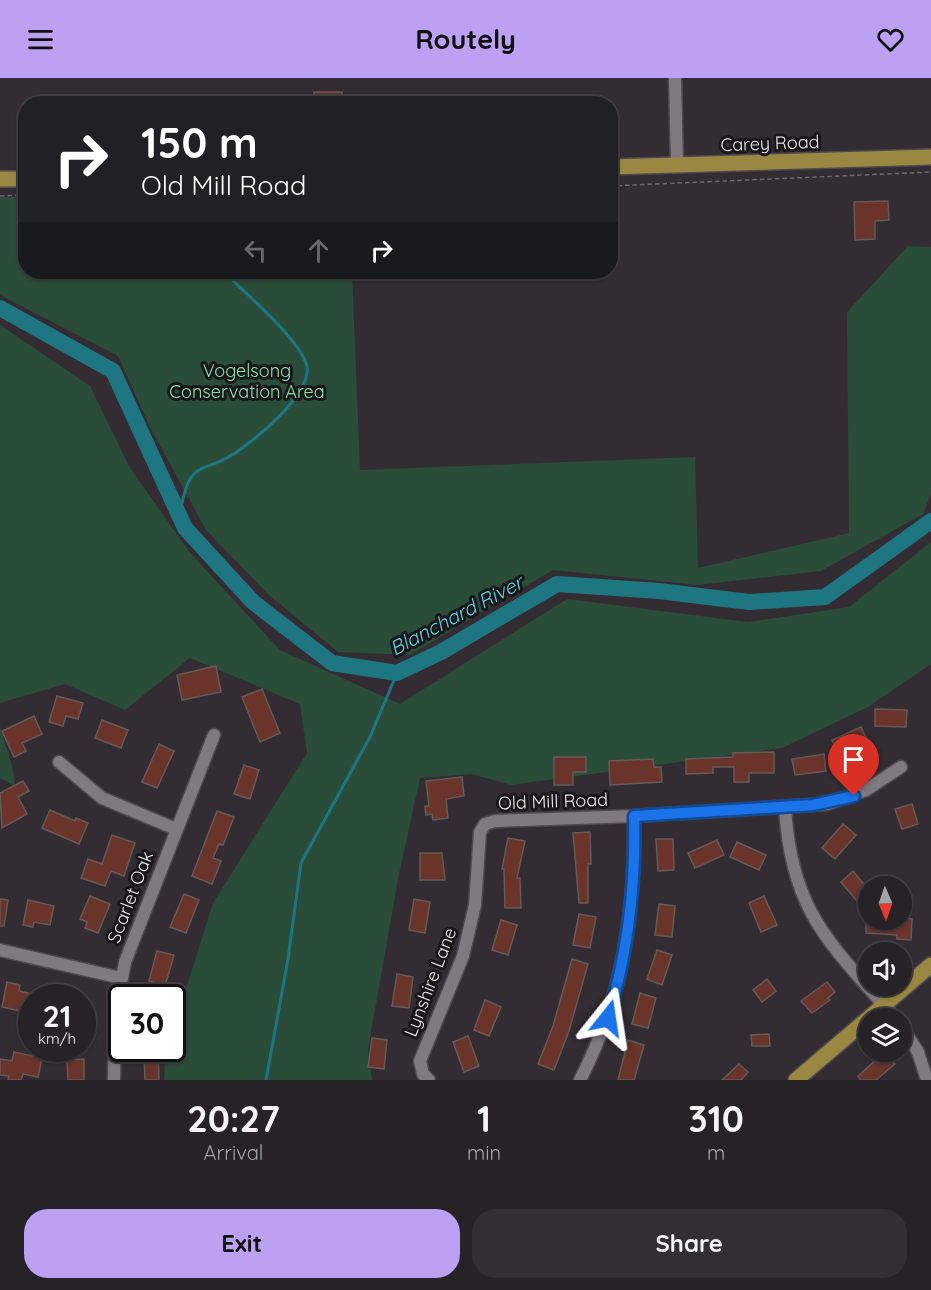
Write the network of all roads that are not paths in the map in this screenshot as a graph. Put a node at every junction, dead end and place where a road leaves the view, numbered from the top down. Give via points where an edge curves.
1 (675, 78) edge
2 (931, 157) edge
3 (677, 165) junction
4 (618, 167) edge
5 (0, 179) edge
6 (18, 179) edge
7 (214, 735) dead end
8 (59, 762) dead end
9 (901, 767) dead end
10 (785, 807) junction
11 (634, 816) junction
12 (485, 824) joint
13 (176, 829) junction
14 (0, 950) edge
15 (931, 965) edge
16 (121, 978) junction
17 (884, 1005) junction
18 (887, 1008) edge
19 (912, 1043) edge
20 (114, 1080) edge
21 (429, 1080) edge
22 (580, 1080) edge
23 (796, 1080) edge
24 (927, 1080) edge

1 - 3 street
2 - 3 main road, Carey Road
3 - 4 main road, Carey Road
5 - 6 main road
7 - 13 street, Scarlet Oak
8 - 13 street via 102,798
9 - 10 street, Old Mill Road via 854,796 827,804
10 - 11 street, Old Mill Road
10 - 17 street via 790,856 808,909 822,933
11 - 12 street, Old Mill Road via 495,820
11 - 22 street via 633,888 625,953 608,1018
12 - 21 street, Lynshire Lane via 480,832 475,905 463,956 420,1061
13 - 16 street, Scarlet Oak
14 - 16 street
15 - 17 main road
16 - 20 street, Scarlet Oak via 115,1017
17 - 18 street
17 - 23 main road
19 - 24 street

